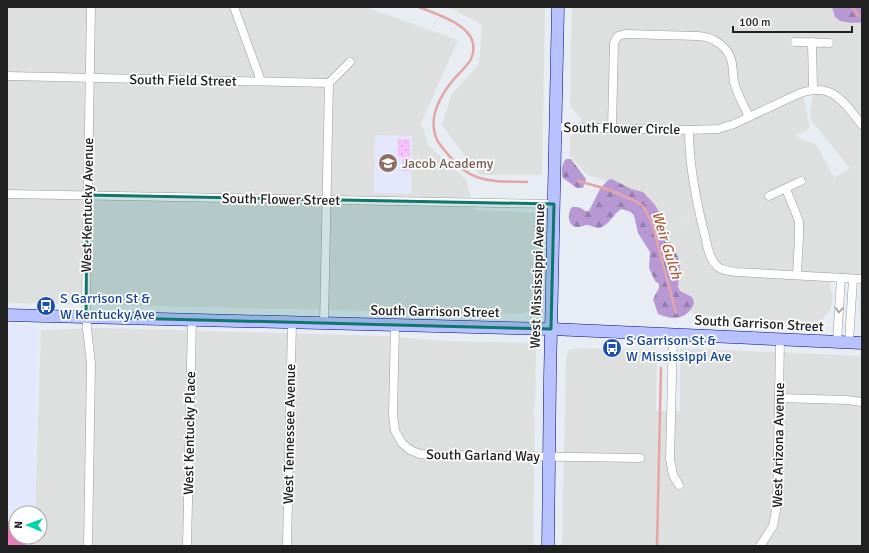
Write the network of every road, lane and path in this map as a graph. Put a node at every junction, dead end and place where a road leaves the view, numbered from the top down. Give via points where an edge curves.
1 (92, 7) edge
2 (234, 7) edge
3 (558, 7) edge
4 (795, 42) dead end
5 (812, 42) junction
6 (829, 43) dead end
7 (350, 62) dead end
8 (7, 76) edge
9 (90, 78) junction
10 (261, 81) junction
11 (329, 83) junction
12 (813, 89) junction
13 (749, 117) junction
14 (862, 125) edge
15 (556, 127) junction
16 (612, 128) junction
17 (688, 130) junction
18 (801, 181) dead end
19 (786, 188) junction
20 (7, 194) edge
21 (87, 195) junction
22 (770, 196) dead end
23 (327, 199) junction
24 (554, 204) junction
25 (797, 275) junction
26 (841, 278) junction
27 (853, 279) junction
28 (862, 279) edge
29 (7, 315) edge
30 (86, 317) junction
31 (192, 320) junction
32 (292, 323) junction
33 (324, 323) junction
34 (395, 325) junction
35 (551, 329) junction
36 (673, 335) junction
37 (780, 340) junction
38 (837, 342) junction
39 (849, 342) junction
40 (862, 343) edge
41 (778, 398) junction
42 (862, 402) edge
43 (549, 457) junction
44 (640, 458) dead end
45 (679, 485) dead end
46 (88, 546) edge
47 (187, 546) edge
48 (287, 546) edge
49 (548, 546) edge
50 (760, 546) edge

1 - 9 street, West Kentucky Avenue
2 - 10 street
3 - 15 main road, West Mississippi Avenue
4 - 5 street
5 - 6 street
5 - 12 street
7 - 11 street
8 - 9 street, South Field Street
9 - 10 street, South Field Street
9 - 21 street, West Kentucky Avenue
10 - 11 street, South Field Street
11 - 23 street
12 - 13 street, South Flower Circle
12 - 14 street via 834,93
13 - 16 street via 734,83 732,62 717,41 698,36 624,34 618,36 614,42
13 - 17 street, South Flower Circle via 721,128
15 - 16 street, South Flower Circle
15 - 24 main road, West Mississippi Avenue
16 - 17 street, South Flower Circle
17 - 25 street, South Flower Circle via 689,158 695,194 714,264 732,272
18 - 19 street
19 - 22 street
19 - 25 street via 799,226
20 - 21 street, South Flower Street
21 - 23 street, South Flower Street
21 - 30 street, West Kentucky Avenue
23 - 24 street, South Flower Street
23 - 33 street
24 - 35 main road, West Mississippi Avenue
25 - 26 street, South Flower Circle
26 - 27 street, South Flower Circle
26 -> 38 street
27 - 28 street, South Flower Circle
27 - 39 street
29 - 30 main road, South Garrison Street
30 - 31 main road, South Garrison Street
30 - 46 street, West Kentucky Avenue via 91,363
31 - 32 main road, South Garrison Street
31 - 47 street, West Kentucky Place
32 - 33 main road, South Garrison Street
32 - 48 street, West Tennessee Avenue
33 - 34 main road, South Garrison Street
34 - 35 main road, South Garrison Street
34 - 43 street, South Garland Way via 393,423 396,435 405,446 416,453 429,455
35 - 36 main road, South Garrison Street
35 - 43 main road, West Mississippi Avenue
36 - 37 main road, South Garrison Street
36 - 45 street via 670,459 673,475
37 - 38 main road, South Garrison Street
37 - 41 street, West Arizona Avenue
38 - 39 main road, South Garrison Street
39 - 40 main road, South Garrison Street
41 - 42 street
41 - 50 street, West Arizona Avenue via 776,513 773,526
43 - 44 street, South Garland Way
43 - 49 main road, West Mississippi Avenue

